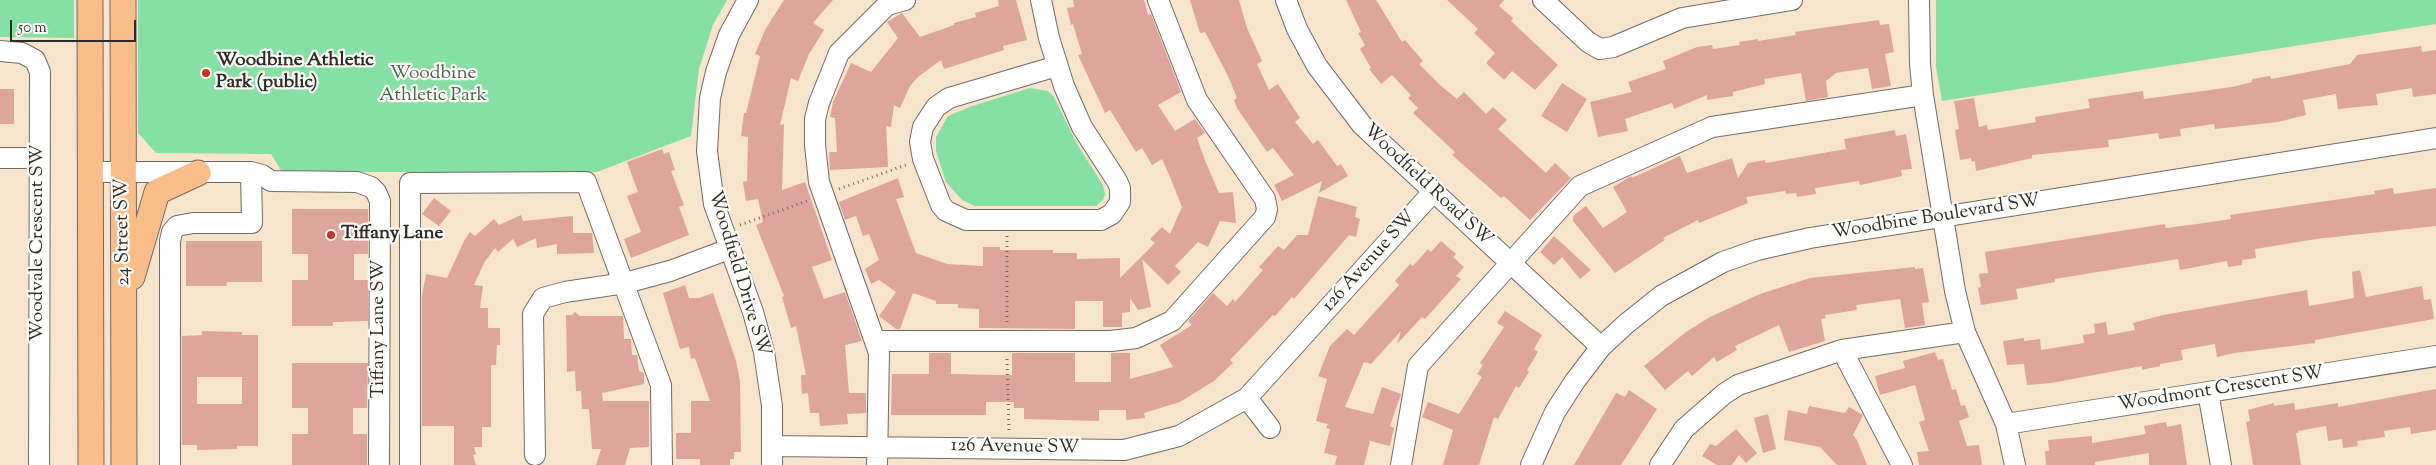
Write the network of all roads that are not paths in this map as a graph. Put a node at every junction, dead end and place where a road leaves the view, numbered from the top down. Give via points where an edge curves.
1 (90, 0) edge
2 (123, 0) edge
3 (748, 0) edge
4 (905, 0) edge
5 (1041, 0) edge
6 (1158, 0) edge
7 (1286, 0) edge
8 (1543, 0) edge
9 (1792, 0) edge
10 (1919, 0) edge
11 (0, 51) edge
12 (1057, 66) junction
13 (1923, 95) junction
14 (2436, 138) edge
15 (0, 158) edge
16 (39, 158) junction
17 (123, 171) junction
18 (89, 172) junction
19 (198, 173) junction
20 (257, 173) junction
21 (1433, 192) junction
22 (1944, 218) junction
23 (729, 249) junction
24 (1511, 264) junction
25 (624, 283) junction
26 (125, 293) junction
27 (1965, 332) junction
28 (877, 341) junction
29 (1601, 347) junction
30 (1842, 350) junction
31 (2436, 356) edge
32 (2208, 392) junction
33 (1247, 398) junction
34 (2006, 424) junction
35 (1270, 428) dead end
36 (535, 455) dead end
37 (772, 456) edge
38 (877, 456) edge
39 (984, 456) edge
40 (39, 465) edge
41 (91, 465) edge
42 (124, 465) edge
43 (170, 465) edge
44 (380, 465) edge
45 (410, 465) edge
46 (662, 465) edge
47 (1401, 465) edge
48 (1531, 465) edge
49 (1660, 465) edge
50 (1902, 465) edge
51 (2015, 465) edge
52 (2221, 465) edge

1 - 18 main road, 24 Street SW
2 - 17 main road, 24 Street SW
3 - 23 street, Woodfield Drive SW via 722,53 710,98 707,125 714,204
4 - 28 street via 887,5 839,52 815,119 819,182
5 - 12 street
6 - 28 street via 1197,100 1265,199 1265,217 1172,321 1136,338 1111,341
7 - 21 street, Woodfield Road SW via 1317,66 1344,104 1362,126
8 - 9 street via 1588,42 1600,49 1613,47 1682,18
10 - 13 street
11 - 16 street, Woodvale Crescent SW via 22,52 35,60 40,72
12 - 12 street via 949,98 936,107 923,127 921,151 946,211 966,220 1101,220 1116,209 1120,188 1082,127
13 - 22 street
13 - 24 street via 1712,128 1580,186
14 - 22 street, Woodbine Boulevard SW
15 - 16 street
16 - 40 street, Woodvale Crescent SW
17 - 18 street, Tiffany Lane SW
17 - 19 street, Tiffany Lane SW
17 - 26 main road, 24 Street SW
18 - 41 main road, 24 Street SW
19 - 20 street, Tiffany Lane SW
19 - 26 main road via 157,192
20 - 43 street via 252,223 193,223 177,226 172,232
20 - 44 street, Tiffany Lane SW via 271,181 357,182 371,186 379,196
21 - 24 street, Woodfield Road SW
21 - 33 street, 126 Avenue SW
22 - 27 street via 1954,291
22 - 29 street, Woodbine Boulevard SW via 1810,238 1757,250 1723,262 1661,296
23 - 25 street via 670,271
23 - 37 street, Woodfield Drive SW via 764,352 772,406
24 - 29 street, Woodfield Road SW
24 - 47 street via 1418,366
25 - 36 street via 542,298 537,306 534,314
25 - 45 street via 586,182 410,183
25 - 46 street via 661,385
26 - 42 main road, 24 Street SW
27 - 30 street
27 - 34 street
28 - 38 street
29 - 48 street, Woodbine Boulevard SW via 1555,412
30 - 49 street via 1738,385 1684,429
30 - 50 street
31 - 32 street, Woodmont Crescent SW
32 - 34 street, Woodmont Crescent SW
32 - 52 street
33 - 35 street
33 - 39 street, 126 Avenue SW via 1179,436 1124,450
34 - 51 street
37 - 38 street, 126 Avenue SW
38 - 39 street, 126 Avenue SW

